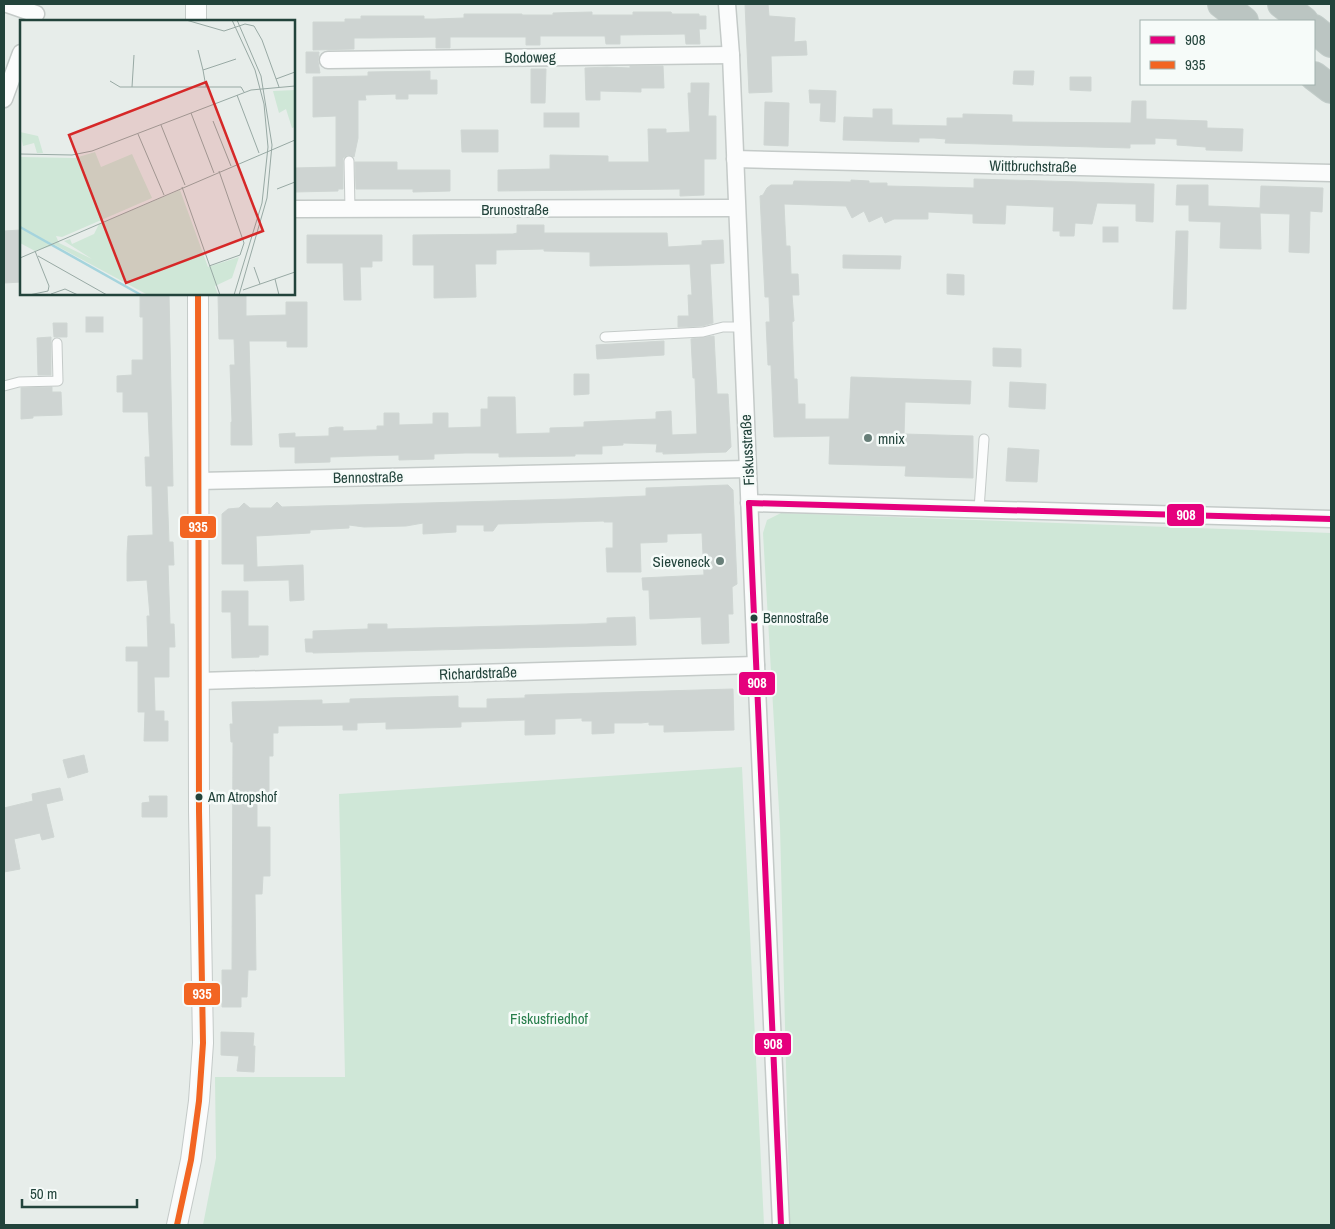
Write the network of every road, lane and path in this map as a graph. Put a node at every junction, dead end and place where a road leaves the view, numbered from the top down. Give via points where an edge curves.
1 (7, 4) edge
2 (196, 4) edge
3 (727, 4) edge
4 (1222, 4) edge
5 (1282, 4) edge
6 (37, 13) edge
7 (196, 20) edge
8 (1243, 20) edge
9 (1303, 20) edge
10 (1315, 30) edge
11 (1331, 42) edge
12 (731, 55) junction
13 (20, 56) edge
14 (328, 60) dead end
15 (1315, 77) edge
16 (1331, 90) edge
17 (4, 99) edge
18 (735, 160) junction
19 (349, 161) dead end
20 (1331, 173) edge
21 (736, 208) junction
22 (295, 209) edge
23 (350, 209) junction
24 (198, 295) edge
25 (741, 327) junction
26 (605, 337) dead end
27 (57, 343) dead end
28 (4, 386) edge
29 (984, 439) dead end
30 (747, 469) junction
31 (198, 480) junction
32 (749, 503) junction
33 (979, 509) junction
34 (1331, 519) edge
35 (756, 665) junction
36 (200, 681) junction
37 (177, 1225) edge
38 (782, 1225) edge

1 - 6 street
2 - 7 street
3 - 12 street, Fiskusstraße
4 - 8 highway
5 - 9 highway
10 - 11 highway
12 - 14 street, Bodoweg
12 - 18 street, Fiskusstraße
13 - 17 street
15 - 16 highway
18 - 20 street, Wittbruchstraße
18 - 21 street, Fiskusstraße
19 - 23 lane
21 - 23 street, Brunostraße
21 - 25 street, Fiskusstraße
22 - 23 street, Brunostraße
24 - 31 street
25 - 26 lane
25 - 30 street, Fiskusstraße
27 - 28 lane via 58,381 19,382
29 - 33 lane
30 - 31 street, Bennostraße
30 - 32 street, Fiskusstraße
31 - 36 street
32 - 33 street
32 - 35 street, Fiskusstraße
33 - 34 street
35 - 36 street, Richardstraße
35 - 38 street, Fiskusstraße
36 - 37 street via 203,1043 192,1152

